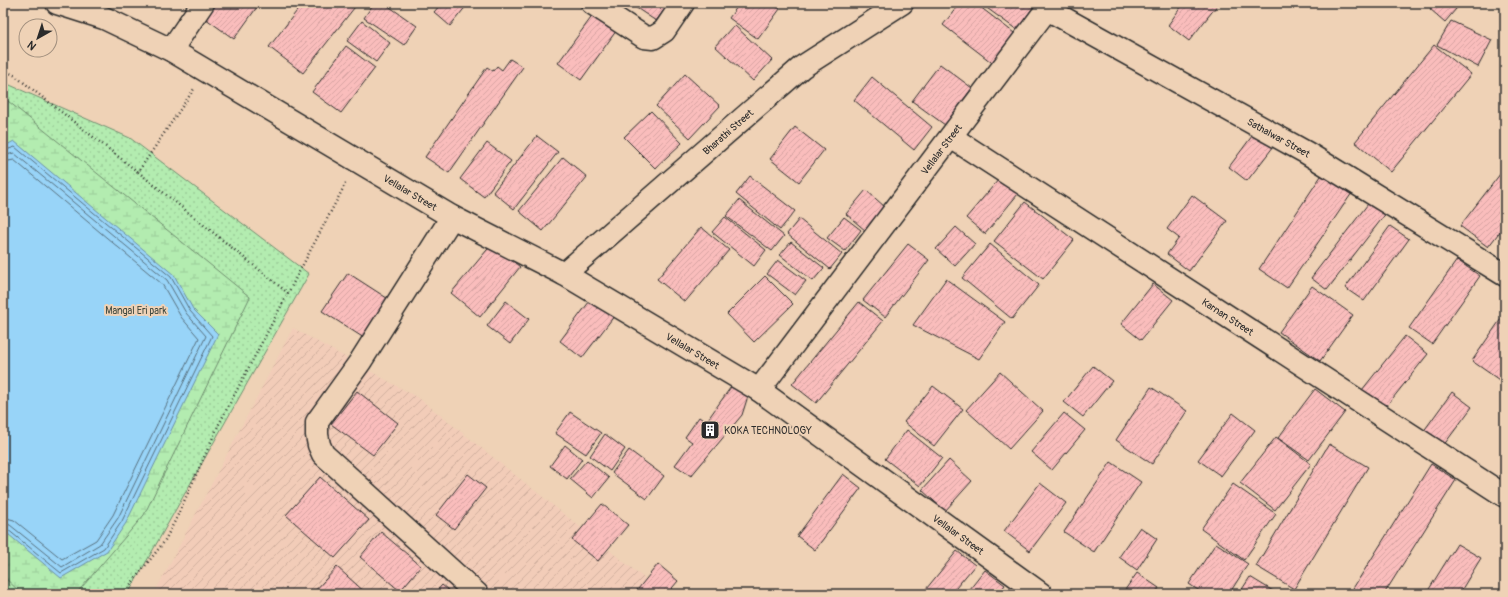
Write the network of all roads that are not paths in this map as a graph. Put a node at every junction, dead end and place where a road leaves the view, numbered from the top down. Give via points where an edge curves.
1 (57, 3) edge
2 (203, 3) edge
3 (592, 3) edge
4 (683, 3) edge
5 (902, 3) edge
6 (1048, 6) edge
7 (171, 50) junction
8 (951, 137) junction
9 (452, 217) junction
10 (564, 274) junction
11 (1505, 275) edge
12 (759, 390) junction
13 (1505, 496) edge
14 (477, 594) edge
15 (1041, 594) edge

1 - 7 street, Vellalar Street via 104,18
2 - 7 street
3 - 4 street via 644,37 653,38 664,31
5 - 10 street, Bharathi Street via 802,67
6 - 8 street, Vellalar Street
6 - 11 street, Sathalwar Street via 1307,153
7 - 9 street, Vellalar Street
8 - 12 street, Vellalar Street
8 - 13 street, Karnan Street
9 - 10 street, Vellalar Street
9 - 14 street via 360,362 317,422 317,435 318,445 332,463
10 - 12 street, Vellalar Street
12 - 15 street, Vellalar Street

